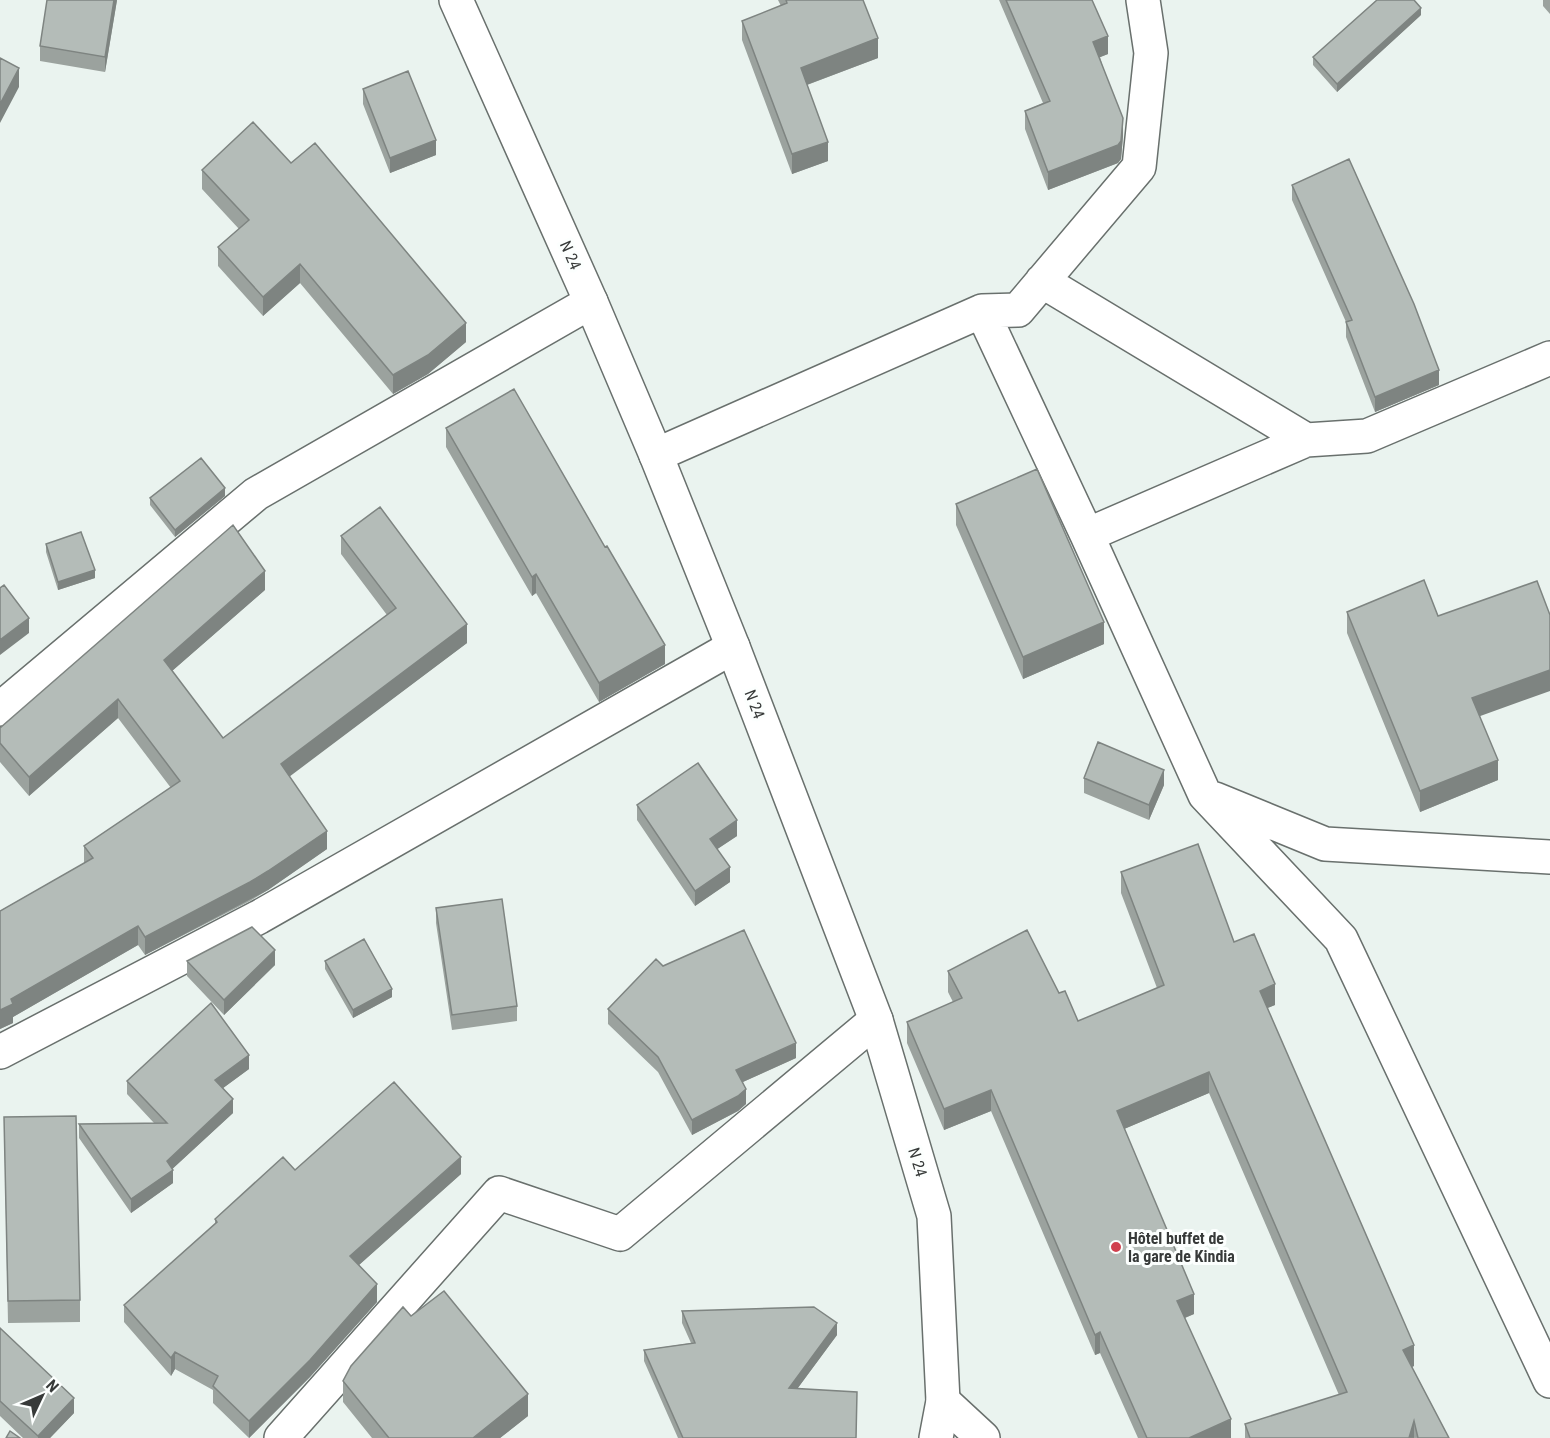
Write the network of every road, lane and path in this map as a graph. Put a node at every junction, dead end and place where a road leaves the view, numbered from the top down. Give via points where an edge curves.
1 (456, 0) edge
2 (1143, 0) edge
3 (1042, 281) junction
4 (591, 302) junction
5 (982, 311) junction
6 (1550, 358) edge
7 (1306, 440) junction
8 (656, 455) junction
9 (1087, 535) junction
10 (733, 647) junction
11 (0, 710) edge
12 (1205, 795) junction
13 (1550, 857) edge
14 (876, 1020) junction
15 (0, 1052) edge
16 (1550, 1381) edge
17 (943, 1401) junction
18 (281, 1438) edge
19 (936, 1438) edge
20 (983, 1438) edge

1 - 4 street, N 24
2 - 3 street via 1151,53 1139,167
3 - 5 street via 1018,310
3 - 7 street
4 - 8 street, N 24
4 - 11 street via 256,494
5 - 8 street
5 - 9 street
6 - 7 street via 1366,436
7 - 9 street
8 - 10 street, N 24
9 - 12 street
10 - 14 street, N 24
10 - 15 street via 259,917
12 - 13 street via 1325,844
12 - 16 street via 1341,939
14 - 17 street, N 24 via 934,1216
14 - 18 street via 620,1234 499,1193
17 - 19 street, N 24
17 - 20 street

